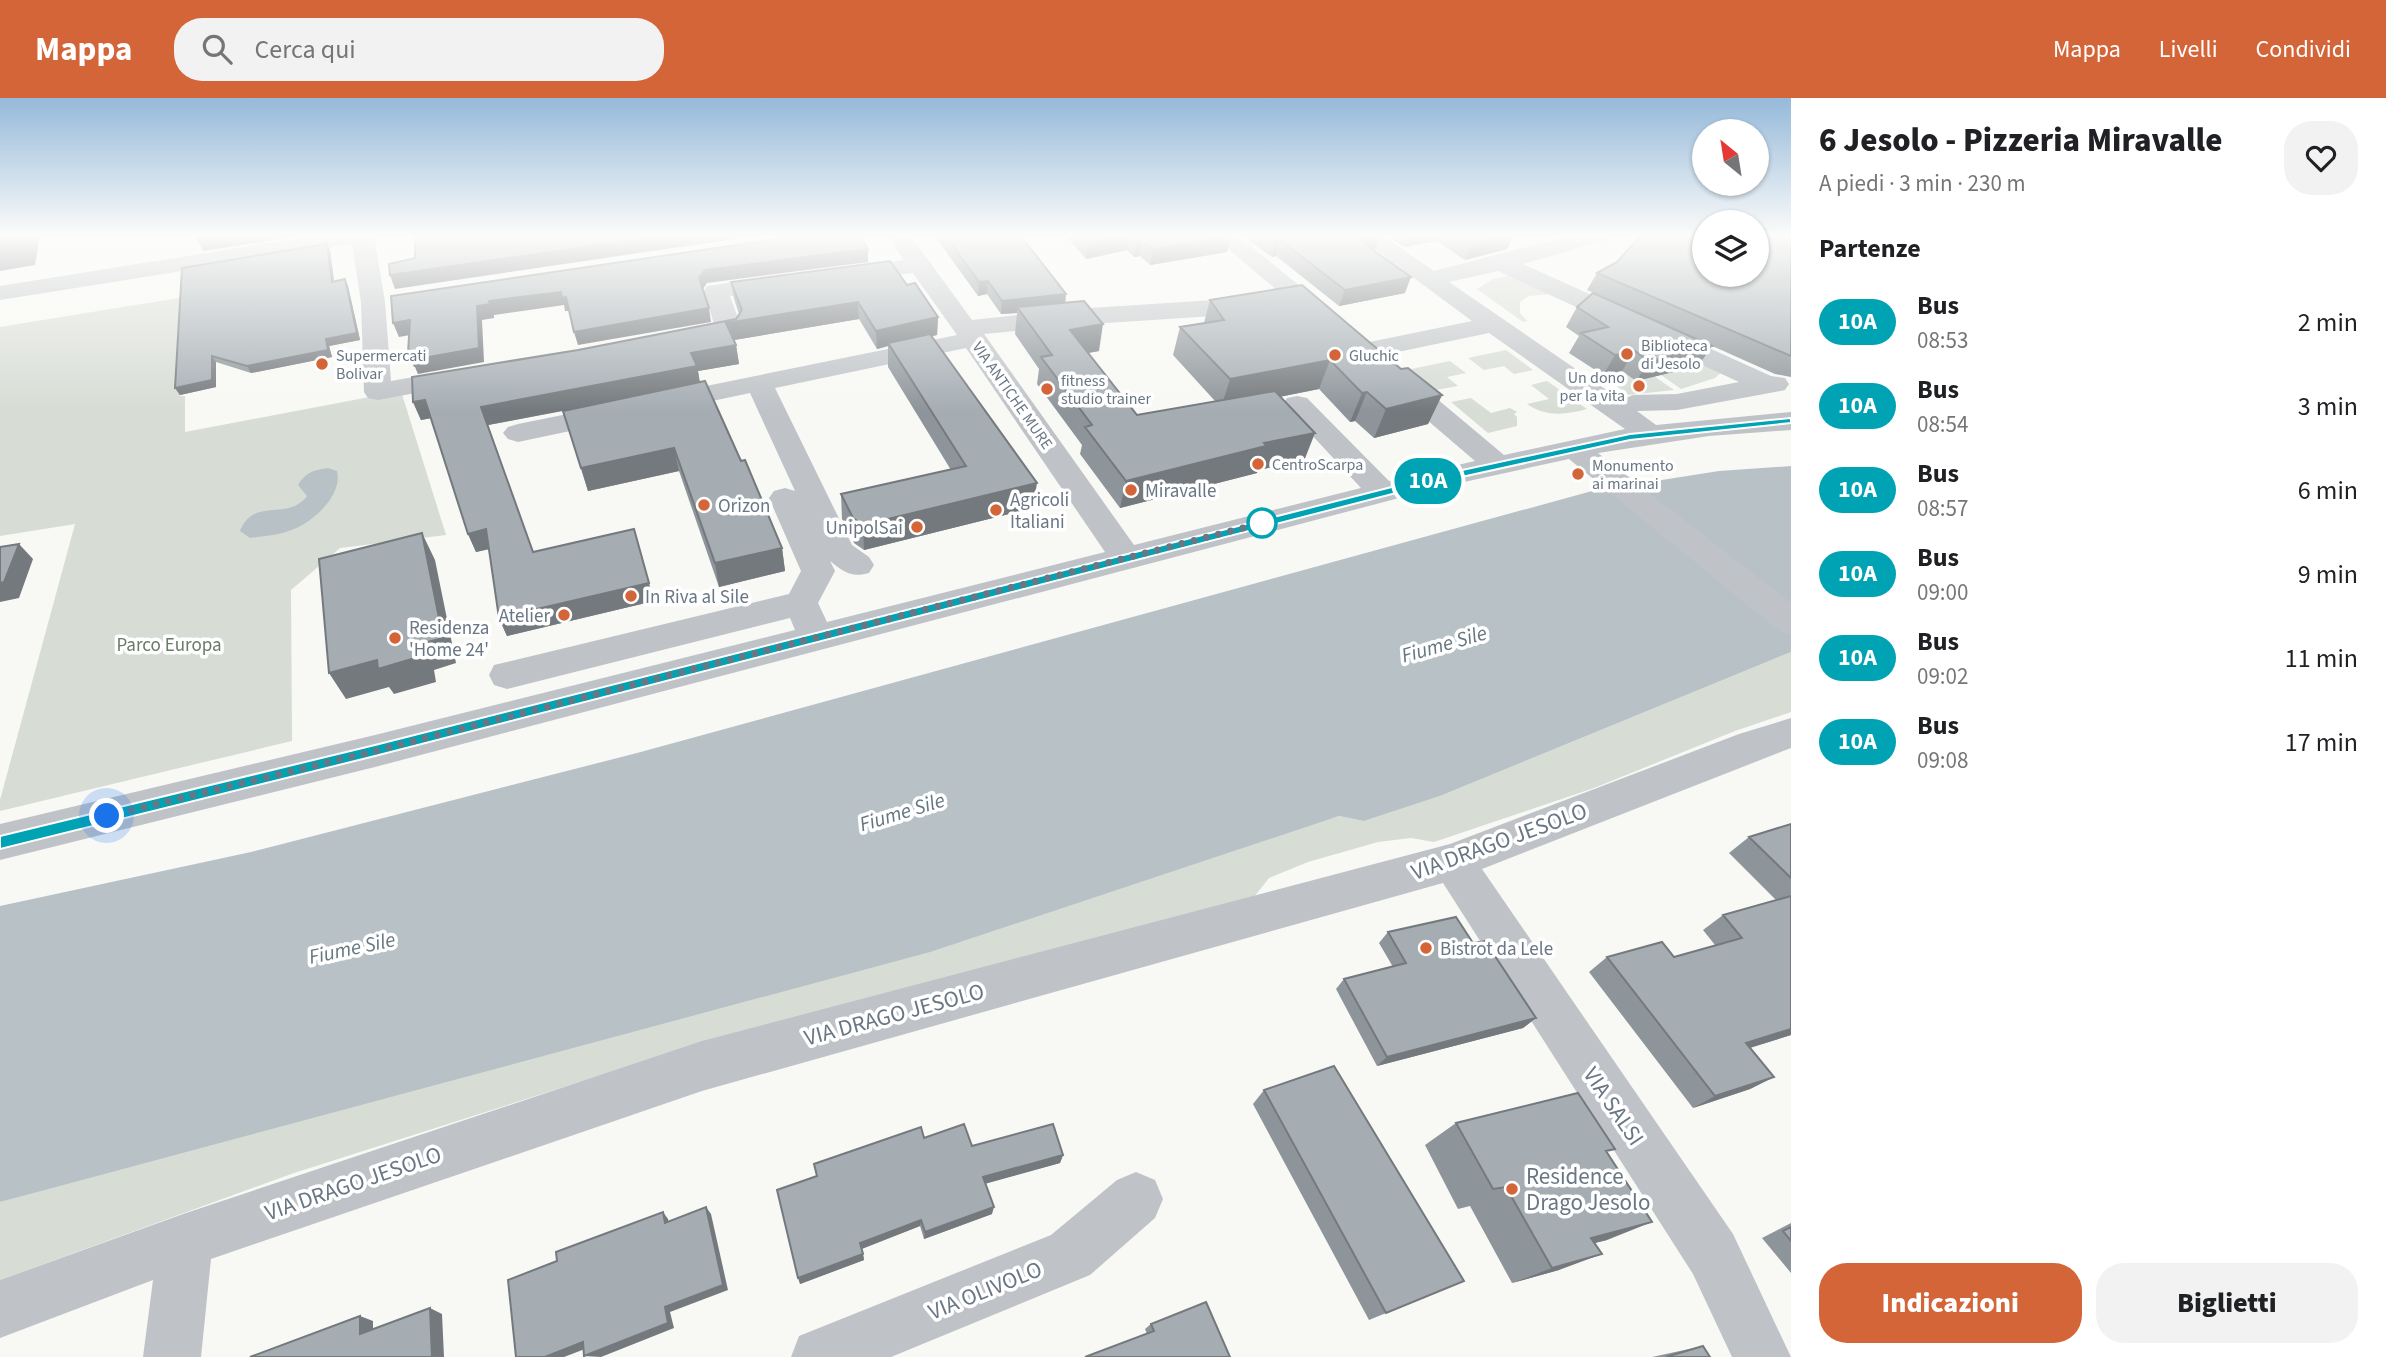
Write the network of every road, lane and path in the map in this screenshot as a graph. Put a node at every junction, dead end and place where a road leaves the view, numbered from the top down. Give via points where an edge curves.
1 (371, 294) edge
2 (717, 294) edge
3 (940, 294) edge
4 (1294, 294) edge
5 (1450, 294) edge
6 (1569, 294) edge
7 (401, 299) edge
8 (1304, 302) junction
9 (373, 303) junction
10 (1493, 324) junction
11 (969, 333) junction
12 (662, 341) edge
13 (1364, 351) junction
14 (486, 373) edge
15 (759, 383) junction
16 (1778, 384) edge
17 (1633, 403) dead end
18 (1297, 404) edge
19 (1791, 421) edge
20 (518, 433) dead end
21 (1650, 434) junction
22 (1791, 436) edge
23 (1574, 448) junction
24 (764, 451) dead end
25 (1497, 465) junction
26 (1382, 492) junction
27 (1125, 557) junction
28 (857, 565) dead end
29 (808, 619) junction
30 (1791, 622) edge
31 (606, 651) junction
32 (507, 675) dead end
33 (614, 689) junction
34 (1791, 733) edge
35 (0, 842) edge
36 (1452, 862) junction
37 (1136, 1199) dead end
38 (186, 1240) junction
39 (0, 1309) edge
40 (172, 1357) edge
41 (820, 1357) edge
42 (1762, 1357) edge

1 - 9 street
2 - 12 street via 729,329
3 - 11 street, VIA ANTICHE MURE
4 - 8 street
5 - 10 street
6 - 16 street
7 - 9 street
8 - 11 street via 1075,317
8 - 13 street
9 - 14 street via 378,392
10 - 13 street
10 - 21 street
11 - 15 street
11 - 27 street, VIA ANTICHE MURE
13 - 25 street
15 - 20 street
15 - 28 street via 839,551
16 - 17 street via 1677,402
18 - 26 street
19 - 21 street
21 - 22 street via 1701,442
21 - 23 street
23 - 25 street
23 - 30 street
24 - 29 street via 818,570
25 - 26 street
26 - 27 street
27 - 29 street
29 - 31 street
29 - 33 street
31 - 32 street
31 - 33 street
33 - 35 street
34 - 36 street, VIA DRAGO JESOLO
36 - 38 street, VIA DRAGO JESOLO via 702,1066
36 - 42 street, VIA SALSI via 1713,1254
37 - 41 street, VIA OLIVOLO via 1070,1255
38 - 39 street, VIA DRAGO JESOLO
38 - 40 street

